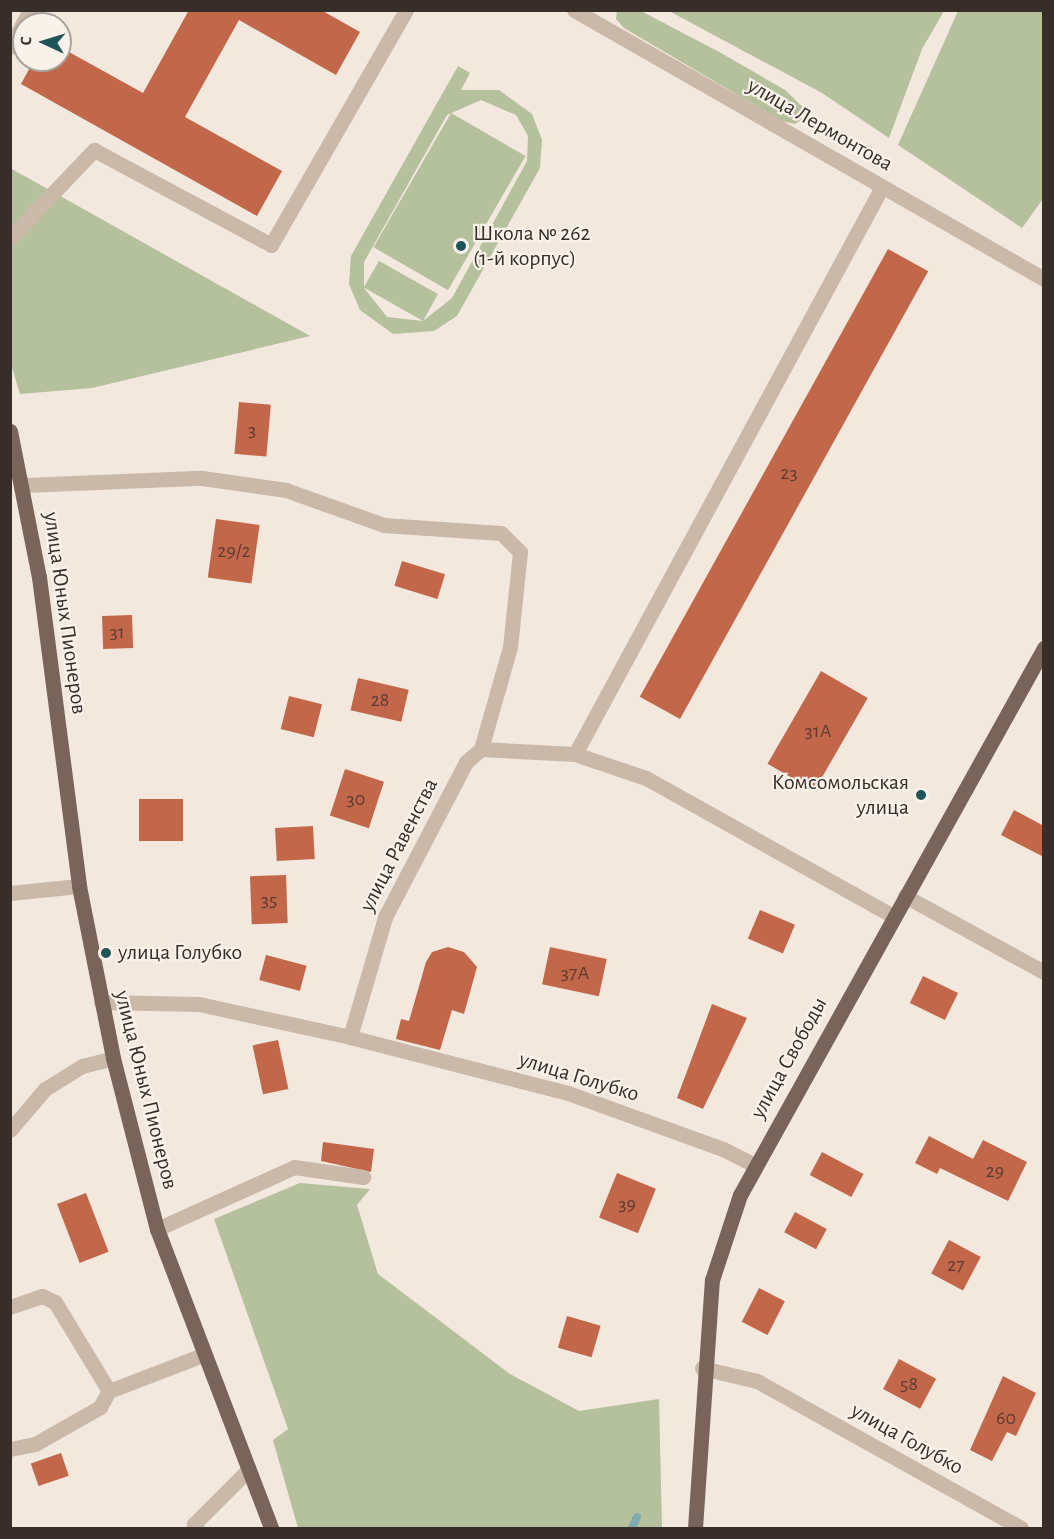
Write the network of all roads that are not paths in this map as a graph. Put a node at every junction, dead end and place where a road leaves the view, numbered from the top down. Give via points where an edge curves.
1 (30, 10) edge
2 (406, 10) edge
3 (574, 10) edge
4 (597, 16) edge
5 (10, 46) edge
6 (882, 187) junction
7 (10, 238) edge
8 (1044, 279) edge
9 (10, 431) edge
10 (24, 485) junction
11 (1044, 648) edge
12 (480, 749) junction
13 (575, 754) junction
14 (79, 886) junction
15 (10, 893) edge
16 (905, 896) junction
17 (893, 916) junction
18 (1044, 972) edge
19 (101, 1002) junction
20 (350, 1037) junction
21 (113, 1058) junction
22 (10, 1130) edge
23 (756, 1166) junction
24 (363, 1177) dead end
25 (157, 1228) junction
26 (10, 1307) edge
27 (203, 1355) junction
28 (702, 1368) junction
29 (109, 1391) junction
30 (10, 1449) edge
31 (247, 1471) junction
32 (197, 1528) edge
33 (271, 1528) edge
34 (695, 1528) edge
35 (1021, 1528) edge

1 - 5 street
2 - 7 street via 271,244 94,150
3 - 4 street, улица Лермонтова
4 - 6 street, улица Лермонтова
6 - 8 street, улица Лермонтова
6 - 13 street
9 - 10 main road, улица Юных Пионеров
10 - 12 street via 202,478 285,490 384,525 501,533 520,552 510,647
10 - 14 main road, улица Юных Пионеров
11 - 16 main road, улица Свободы
12 - 13 street
12 - 20 street, улица Равенства via 466,762 385,917
13 - 17 street via 646,778
14 - 15 street
14 - 19 main road, улица Юных Пионеров
16 - 17 main road, улица Свободы
16 - 18 street
17 - 23 main road, улица Свободы
19 - 20 street, улица Голубко via 199,1004
19 - 21 main road, улица Юных Пионеров
20 - 23 street, улица Голубко via 568,1093 723,1149
21 - 22 street via 82,1066 45,1089
21 - 25 main road, улица Юных Пионеров
23 - 28 main road, улица Свободы via 712,1280
24 - 25 street via 294,1167
25 - 27 main road, улица Юных Пионеров
26 - 29 street via 42,1296 55,1302
27 - 29 street
27 - 31 main road, улица Юных Пионеров
28 - 34 main road, улица Свободы
28 - 35 street, улица Голубко via 757,1382
29 - 30 street via 100,1407 35,1444
31 - 32 street via 194,1524
31 - 33 main road, улица Юных Пионеров

